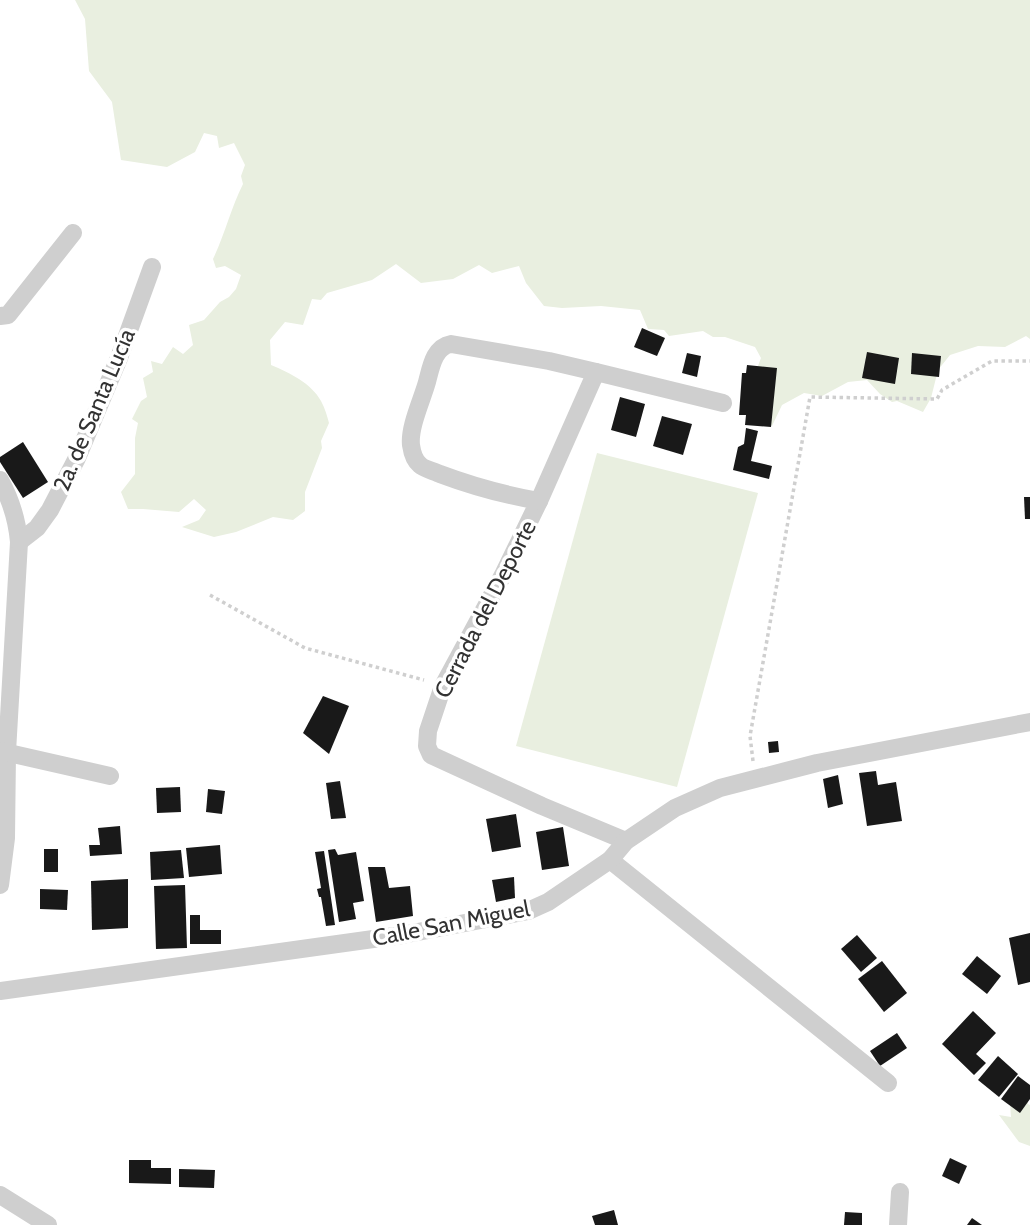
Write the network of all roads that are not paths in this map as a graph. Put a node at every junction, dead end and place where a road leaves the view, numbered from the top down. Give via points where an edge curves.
1 (73, 233) dead end
2 (152, 267) dead end
3 (0, 316) edge
4 (596, 372) junction
5 (723, 403) dead end
6 (0, 480) edge
7 (539, 501) junction
8 (19, 542) junction
9 (1030, 722) edge
10 (4, 751) edge
11 (110, 776) dead end
12 (626, 841) junction
13 (610, 860) junction
14 (0, 885) edge
15 (0, 991) edge
16 (888, 1083) dead end
17 (900, 1192) dead end
18 (0, 1195) edge
19 (48, 1225) edge
20 (898, 1225) edge

1 - 3 street via 8,315
2 - 8 street, 2a. de Santa Lucía via 77,458 50,510
4 - 5 street, Cerrada del Deporte
4 - 7 street, Cerrada del Deporte
4 - 7 street, Cerrada del Deporte via 451,344 439,349 411,435 414,457 420,466 452,478
6 - 8 street via 10,498
7 - 12 street, Cerrada del Deporte via 443,686 427,746 431,755
8 - 10 street
9 - 12 street, Calle San Miguel via 817,762 720,788 675,808
10 - 11 street
10 - 14 street via 6,838
12 - 13 street, Calle San Miguel
13 - 15 street, Calle San Miguel via 528,912 402,935
13 - 16 street
17 - 20 street
18 - 19 street

